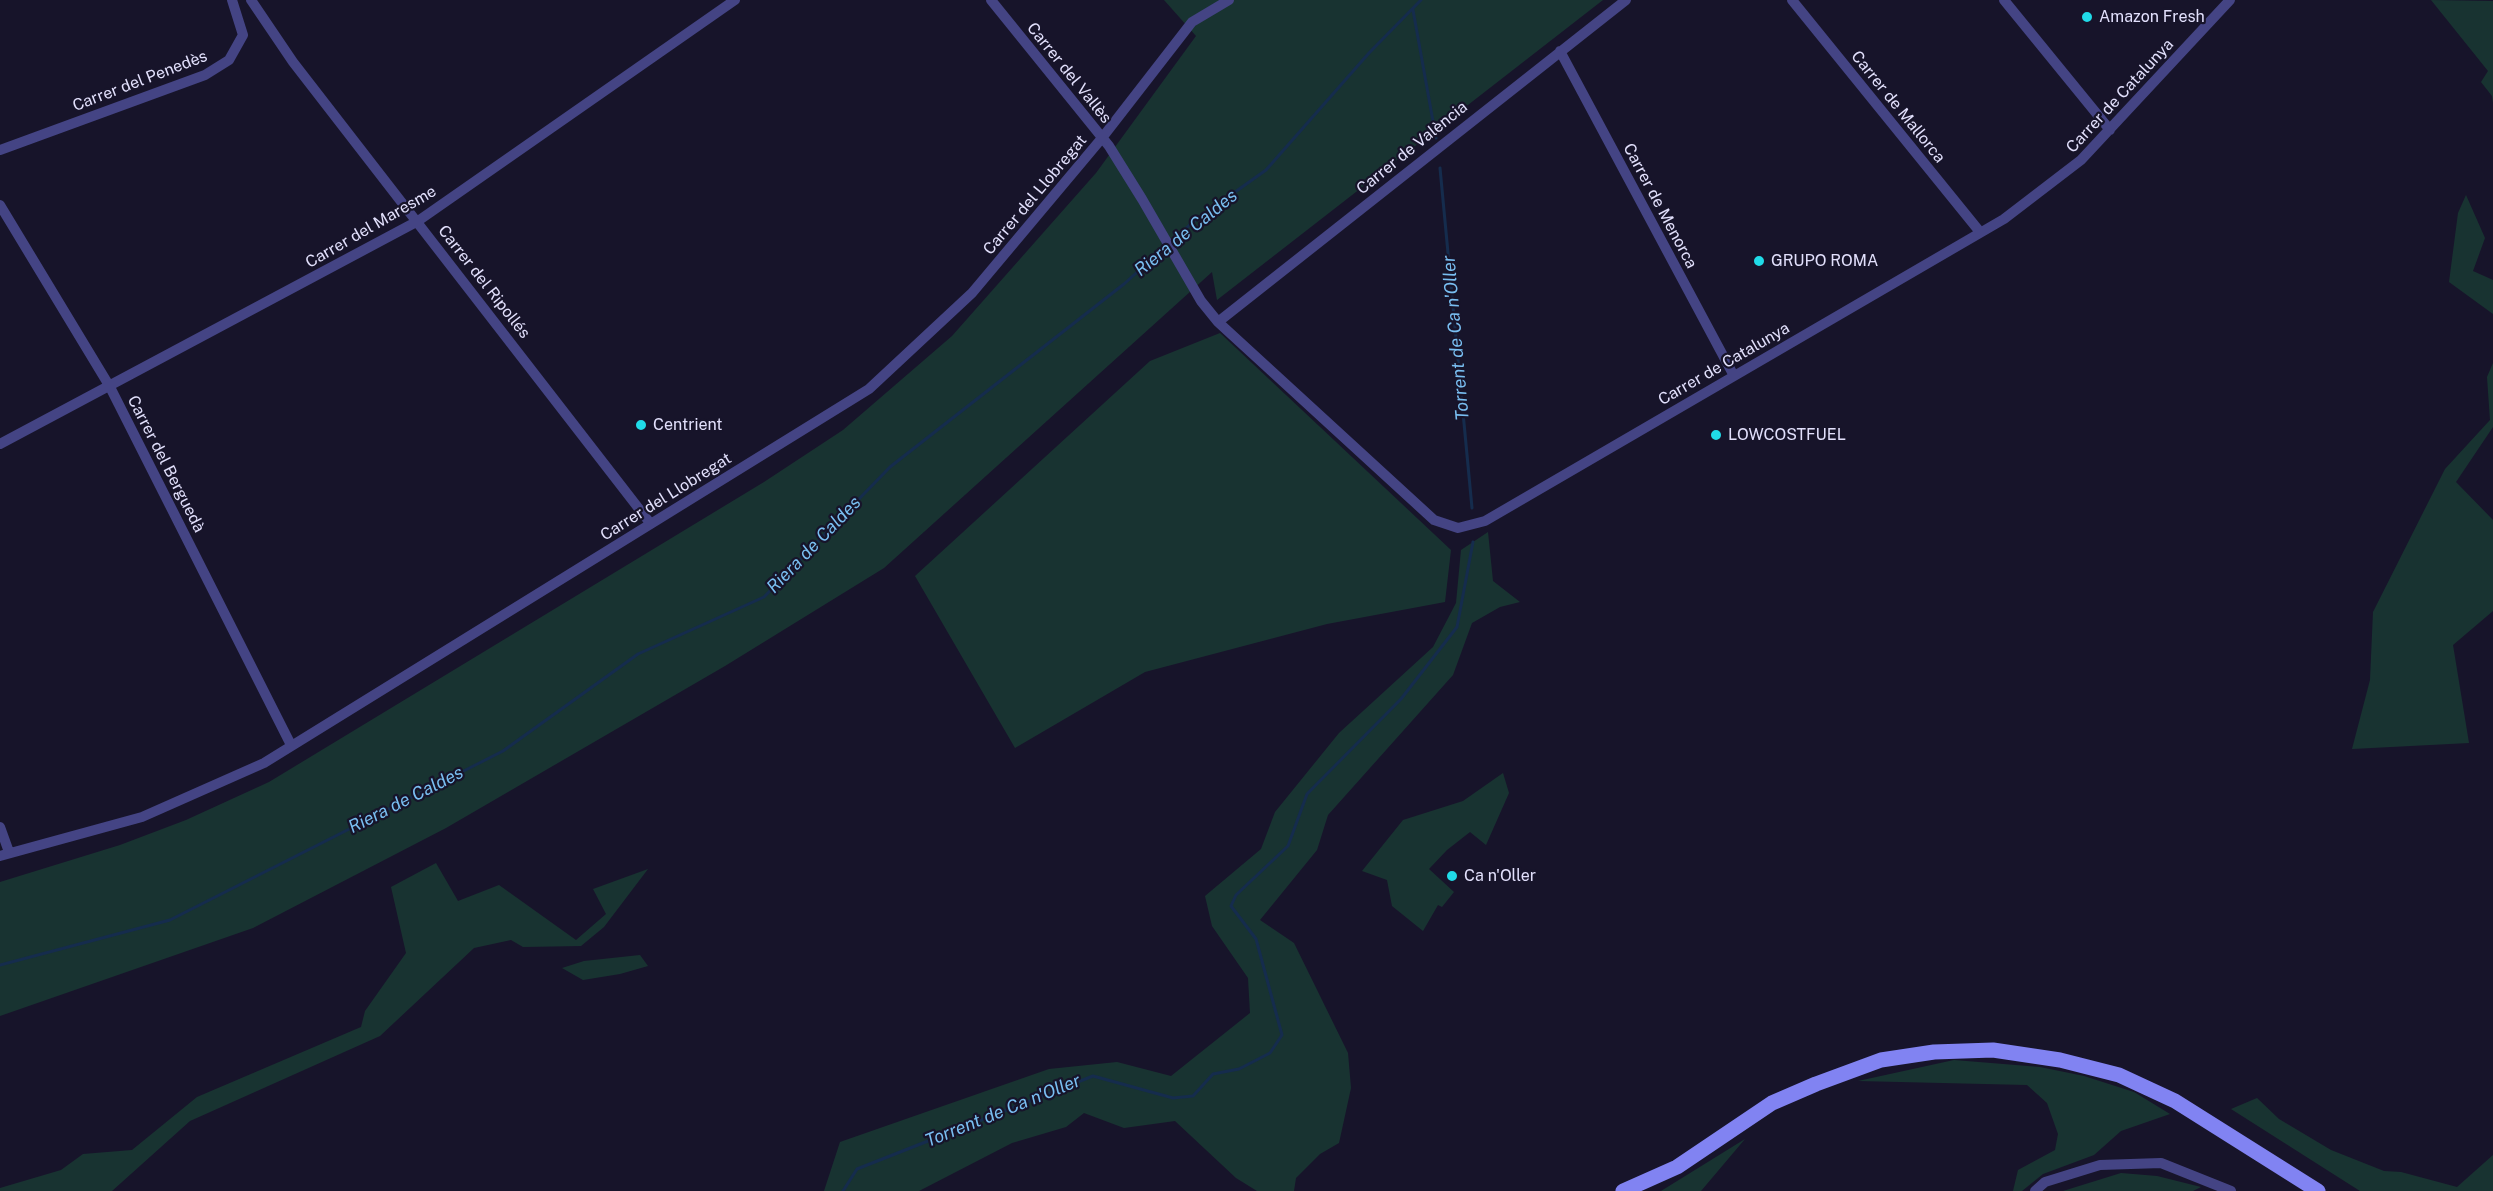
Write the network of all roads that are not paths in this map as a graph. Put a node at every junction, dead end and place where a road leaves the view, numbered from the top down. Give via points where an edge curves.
1 (232, 0) edge
2 (251, 0) edge
3 (735, 0) edge
4 (991, 0) edge
5 (1229, 0) edge
6 (1626, 0) edge
7 (1792, 0) edge
8 (2004, 0) edge
9 (2230, 0) edge
10 (1560, 51) junction
11 (2110, 130) junction
12 (1102, 138) junction
13 (0, 150) edge
14 (1143, 199) joint
15 (0, 205) edge
16 (418, 221) junction
17 (1980, 232) junction
18 (1218, 322) junction
19 (1734, 376) junction
20 (110, 387) junction
21 (0, 444) edge
22 (650, 523) junction
23 (291, 745) junction
24 (0, 827) edge
25 (5, 854) edge
26 (1623, 1191) edge
27 (2035, 1191) edge
28 (2231, 1191) edge
29 (2318, 1191) edge

1 - 13 street, Carrer del Penedès via 243,35 229,60 205,75
2 - 16 street, Carrer del Ripollés via 293,62
3 - 16 street, Carrer del Maresme
4 - 12 street, Carrer del Vallès
5 - 12 street, Carrer del Llobregat via 1191,22
6 - 10 street, Carrer de València
7 - 17 street, Carrer de Mallorca
8 - 11 street
9 - 11 street, Carrer de Catalunya
10 - 18 street, Carrer de València
10 - 19 street, Carrer de Menorca
11 - 17 street, Carrer de Catalunya via 2075,166 2004,219
12 - 14 street, Carrer del Vallès
12 - 22 street, Carrer del Llobregat via 972,293 869,389
14 - 18 street, Carrer de Catalunya via 1201,301
15 - 20 street, Carrer del Berguedà
16 - 20 street, Carrer del Maresme
16 - 22 street, Carrer del Ripollés
17 - 19 street, Carrer de Catalunya
18 - 19 street, Carrer de Catalunya via 1434,520 1458,528 1485,521
20 - 21 street, Carrer del Maresme
20 - 23 street, Carrer del Berguedà
22 - 23 street, Carrer del Llobregat
23 - 25 street, Carrer del Llobregat via 264,763 142,817
24 - 25 street
26 - 29 main road via 1677,1167 1772,1102 1816,1084 1881,1060 1934,1052 1993,1050 2060,1060 2119,1075 2175,1101
27 - 28 street via 2045,1182 2100,1165 2161,1163

